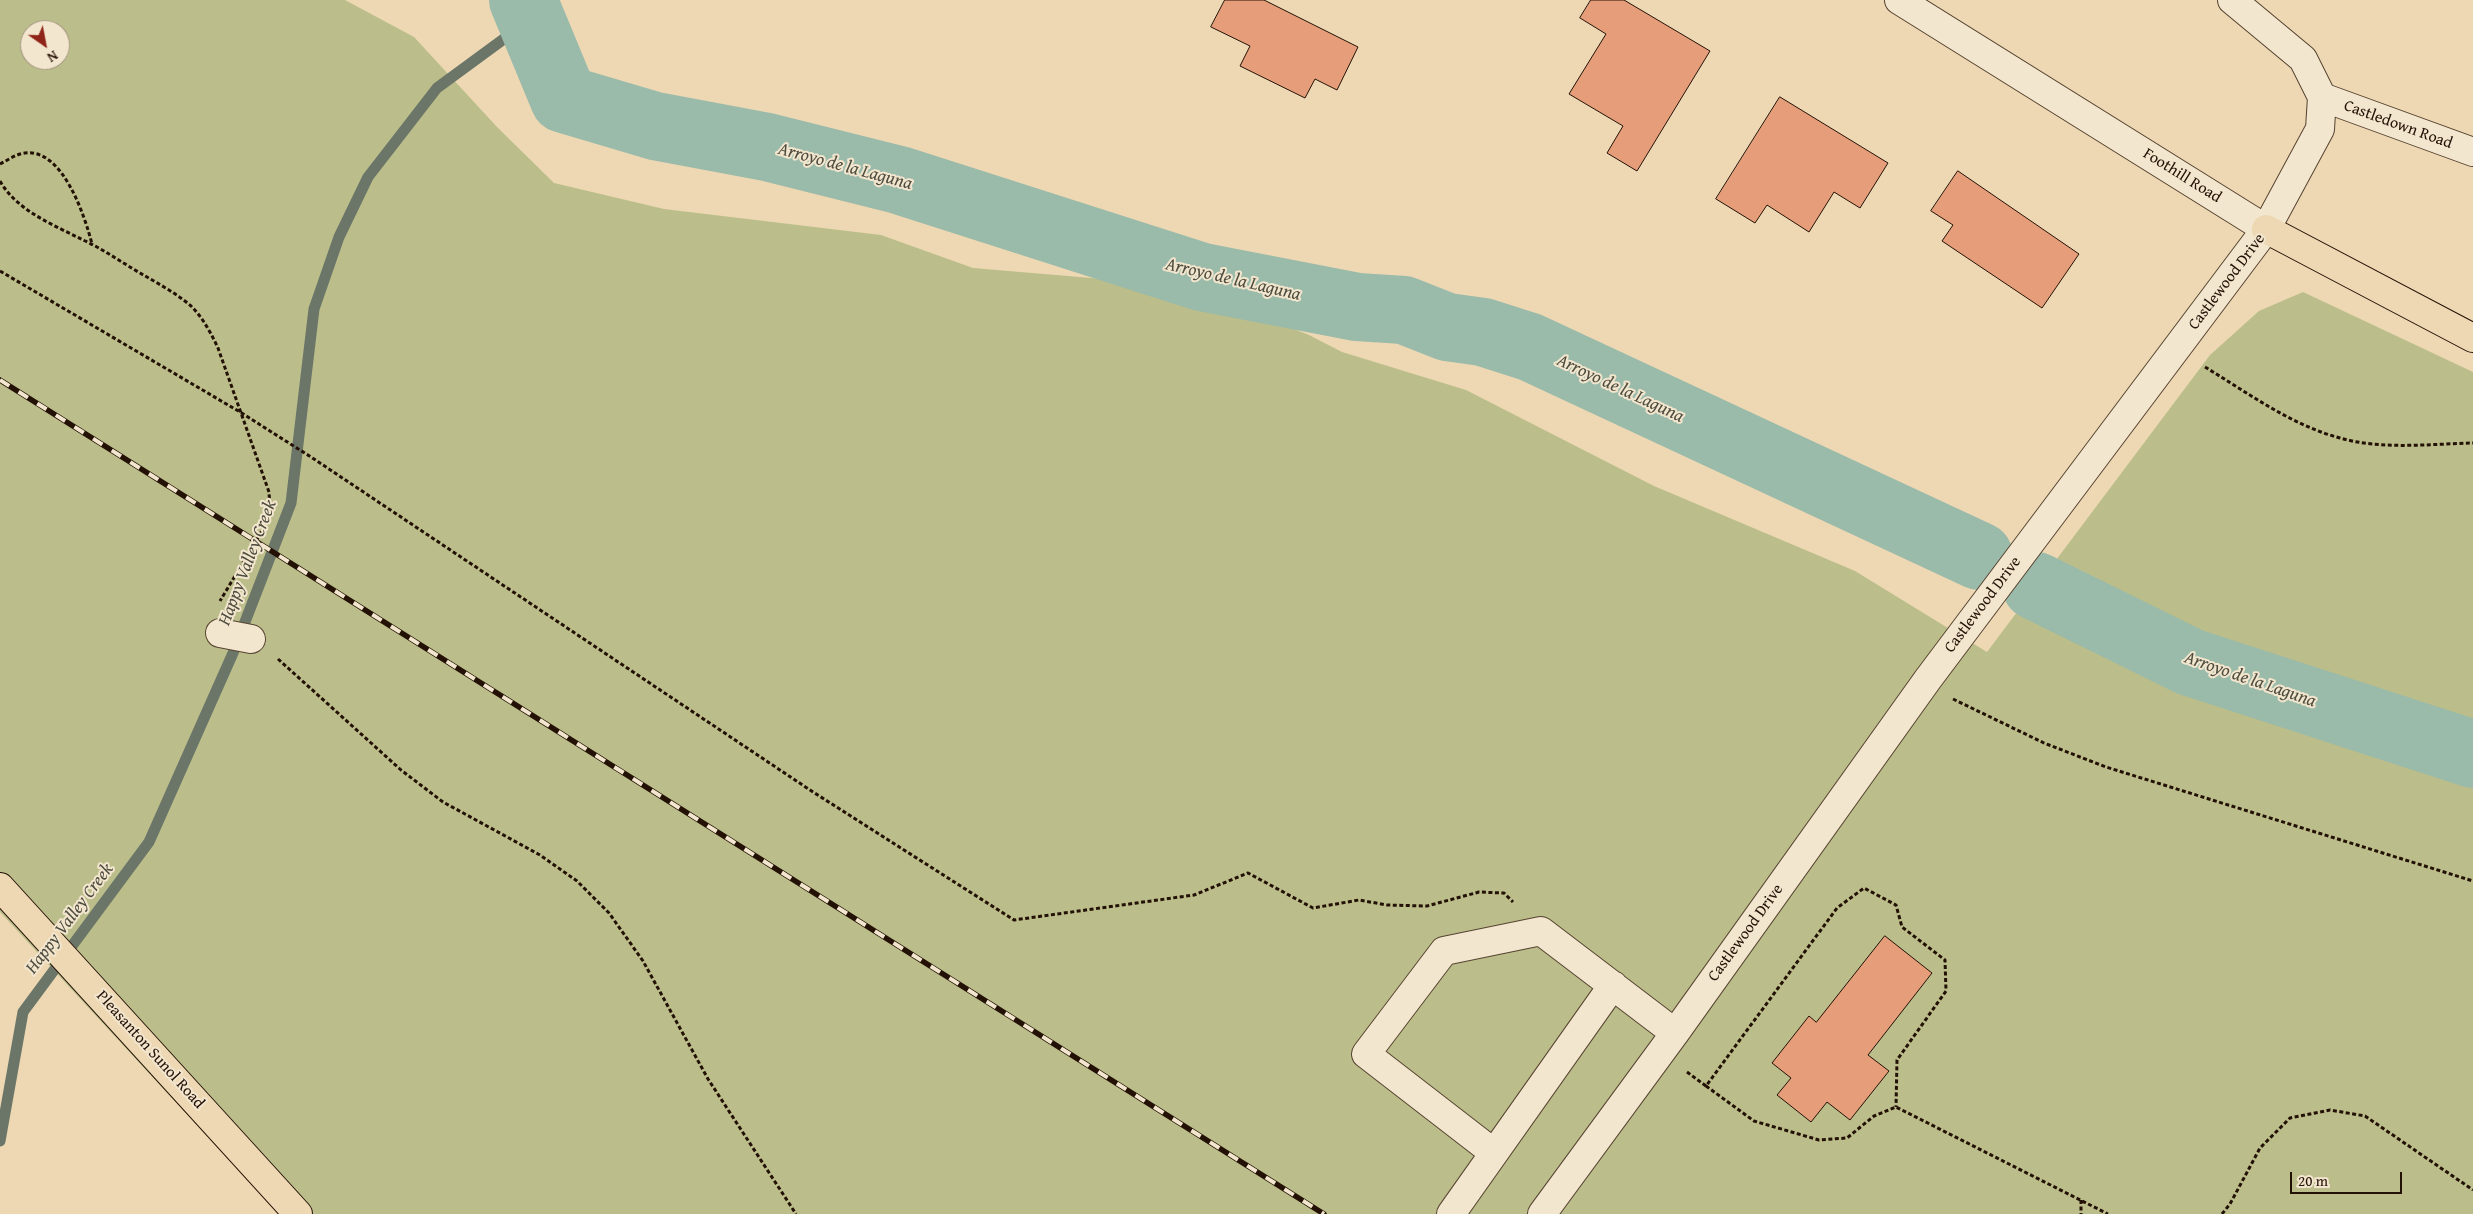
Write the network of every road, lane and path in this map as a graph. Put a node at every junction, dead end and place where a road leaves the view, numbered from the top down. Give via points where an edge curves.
1 (1899, 0) edge
2 (2232, 0) edge
3 (2322, 97) junction
4 (2473, 152) edge
5 (0, 164) edge
6 (0, 181) edge
7 (2266, 229) junction
8 (92, 244) junction
9 (0, 271) edge
10 (2473, 338) edge
11 (2176, 350) junction
12 (240, 412) junction
13 (2473, 444) edge
14 (220, 633) joint
15 (251, 640) joint
16 (1926, 681) junction
17 (2473, 881) edge
18 (2, 890) edge
19 (1541, 932) junction
20 (1614, 985) junction
21 (1667, 1043) junction
22 (1706, 1086) junction
23 (1896, 1107) junction
24 (1494, 1153) junction
25 (2473, 1190) edge
26 (2081, 1200) junction
27 (298, 1214) edge
28 (796, 1214) edge
29 (1451, 1214) edge
30 (1542, 1214) edge
31 (2081, 1214) edge
32 (2108, 1214) edge
33 (2222, 1214) edge

1 - 7 street, Foothill Road
2 - 3 street via 2303,59
3 - 4 street, Castledown Road
3 - 7 street, Castlewood Drive via 2320,129
5 - 8 path via 26,153 39,154 50,161 76,196 85,215
6 - 8 path via 20,204 48,223
7 - 10 main road, Foothill Road
7 - 11 street, Castlewood Drive
8 - 12 path via 191,307 207,326 218,348
9 - 12 path
11 - 13 path via 2300,424 2341,439 2375,444
11 - 16 street, Castlewood Drive
12 - 14 path via 269,492 270,509 266,524 213,613 212,624
12 - 19 path via 814,792 1014,920 1194,895 1248,873 1314,908 1359,900 1387,905 1427,906 1479,892 1504,893
14 - 15 street
15 - 28 path via 265,647 401,770 443,802 540,855 577,881 609,913 643,961 708,1079
16 - 17 path via 1965,706 2044,743 2106,767
16 - 21 street, Castlewood Drive
18 - 27 main road, Pleasanton Sunol Road
19 - 20 street
19 - 24 street via 1444,951 1366,1054
20 - 21 street
20 - 24 street
21 - 22 path
21 - 30 street, Castlewood Drive
22 - 23 path via 1754,1121 1820,1140 1847,1138 1874,1116
22 - 23 path via 1837,908 1864,888 1896,905 1902,927 1945,960 1946,990 1897,1060
23 - 26 path
24 - 29 street
25 - 33 path via 2365,1116 2330,1110 2290,1118 2260,1148
26 - 31 path
26 - 32 path

